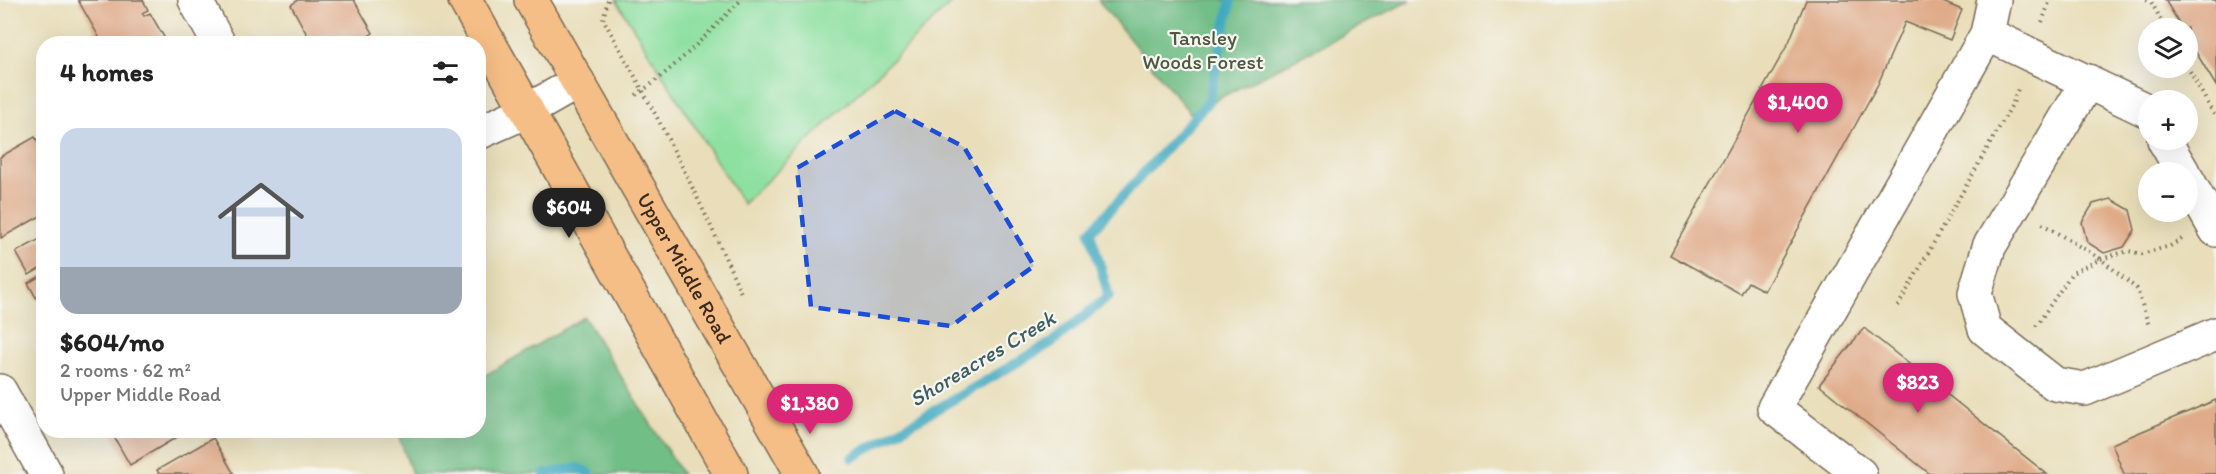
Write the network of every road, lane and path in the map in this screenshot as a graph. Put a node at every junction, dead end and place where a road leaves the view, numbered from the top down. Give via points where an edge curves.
1 (195, 0) edge
2 (465, 0) edge
3 (531, 0) edge
4 (608, 0) edge
5 (741, 0) edge
6 (1994, 0) edge
7 (2050, 0) edge
8 (2149, 1) edge
9 (2160, 18) edge
10 (1987, 34) junction
11 (215, 36) edge
12 (485, 36) edge
13 (486, 38) edge
14 (2031, 54) junction
15 (2194, 78) edge
16 (2088, 81) junction
17 (578, 82) junction
18 (643, 90) junction
19 (636, 95) dead end
20 (2138, 106) edge
21 (527, 111) junction
22 (2216, 118) edge
23 (486, 130) edge
24 (2198, 198) edge
25 (2013, 206) junction
26 (2214, 226) edge
27 (2101, 259) junction
28 (744, 300) dead end
29 (1898, 306) dead end
30 (2216, 334) edge
31 (2016, 353) junction
32 (2160, 358) junction
33 (0, 391) edge
34 (725, 463) edge
35 (46, 474) edge
36 (802, 474) edge
37 (1860, 474) edge

1 - 11 street
2 - 12 main road
3 - 17 main road, Upper Middle Road
4 - 18 path via 603,19
5 - 18 path via 684,58
6 - 10 street
7 - 14 path
8 - 9 path
10 - 14 street
10 - 37 street via 1774,408
13 - 21 main road
14 - 16 street
14 - 29 path via 2013,103
15 - 22 path
16 - 20 street
16 - 25 street
17 - 21 street
17 - 36 main road, Upper Middle Road
18 - 19 path
18 - 28 path via 707,214
21 - 23 street
21 - 34 main road
24 - 26 street
25 - 27 path
25 - 31 street via 1989,247 1975,292 1985,328
26 - 27 path via 2170,246
27 - 31 path via 2072,273
27 - 32 path via 2137,289
30 - 32 street
31 - 32 street via 2055,384 2085,389
33 - 35 street

